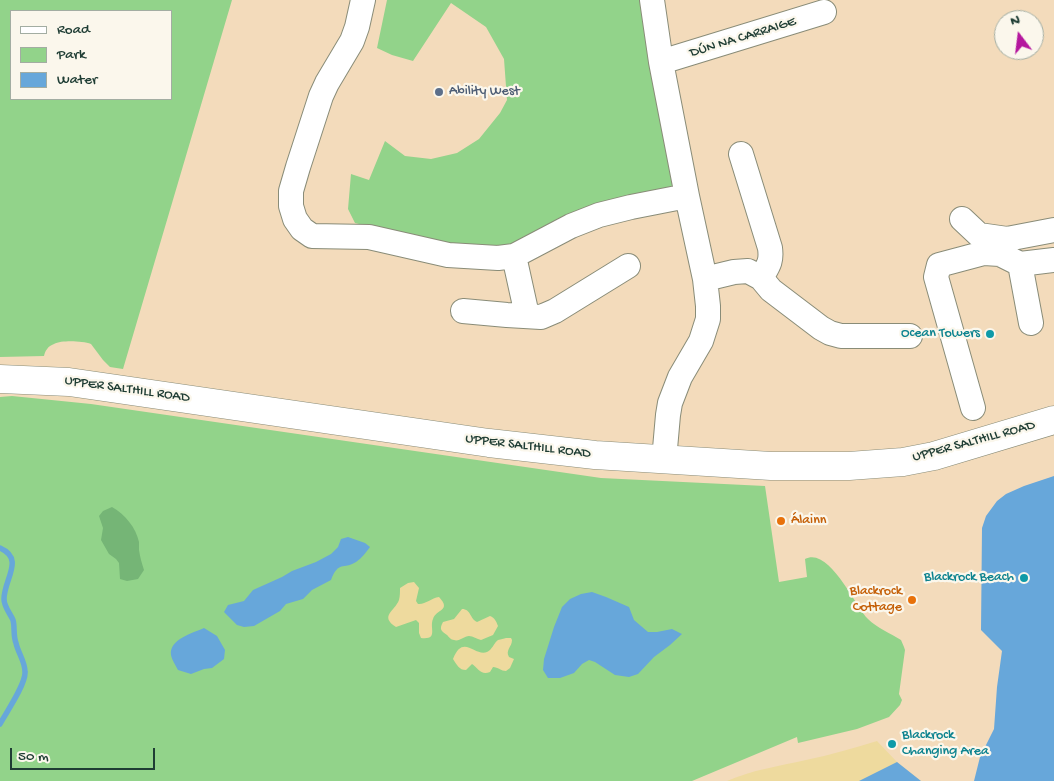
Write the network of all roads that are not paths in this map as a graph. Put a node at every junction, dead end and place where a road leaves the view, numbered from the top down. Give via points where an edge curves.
1 (363, 0) edge
2 (652, 0) edge
3 (824, 12) dead end
4 (661, 62) junction
5 (741, 154) dead end
6 (687, 196) junction
7 (962, 219) dead end
8 (1054, 230) edge
9 (514, 256) junction
10 (1054, 260) edge
11 (1020, 264) junction
12 (628, 266) dead end
13 (761, 278) junction
14 (705, 279) junction
15 (463, 311) dead end
16 (527, 316) junction
17 (1032, 322) dead end
18 (910, 336) dead end
19 (0, 379) edge
20 (973, 408) dead end
21 (1054, 420) edge
22 (664, 460) junction

1 - 9 street via 357,28 321,96 298,167 291,206 295,219 302,230 312,236 369,237 448,255
2 - 4 street
3 - 4 street, DÚN NA CARRAIGE
4 - 6 street
5 - 13 street via 770,248 770,263
6 - 9 street via 600,215 571,226
6 - 14 street
7 - 8 street via 979,234 1007,238
9 - 16 street
10 - 11 street
11 - 17 street
11 - 20 street via 1000,254 984,252 939,265 936,277
12 - 16 street via 556,311 541,317
13 - 14 street via 741,272
13 - 18 street via 771,290 830,333 841,336
14 - 22 street via 706,328 672,397
15 - 16 street
19 - 22 main road, UPPER SALTHILL ROAD via 69,382 489,443
21 - 22 main road, UPPER SALTHILL ROAD via 934,456 903,462 781,466

